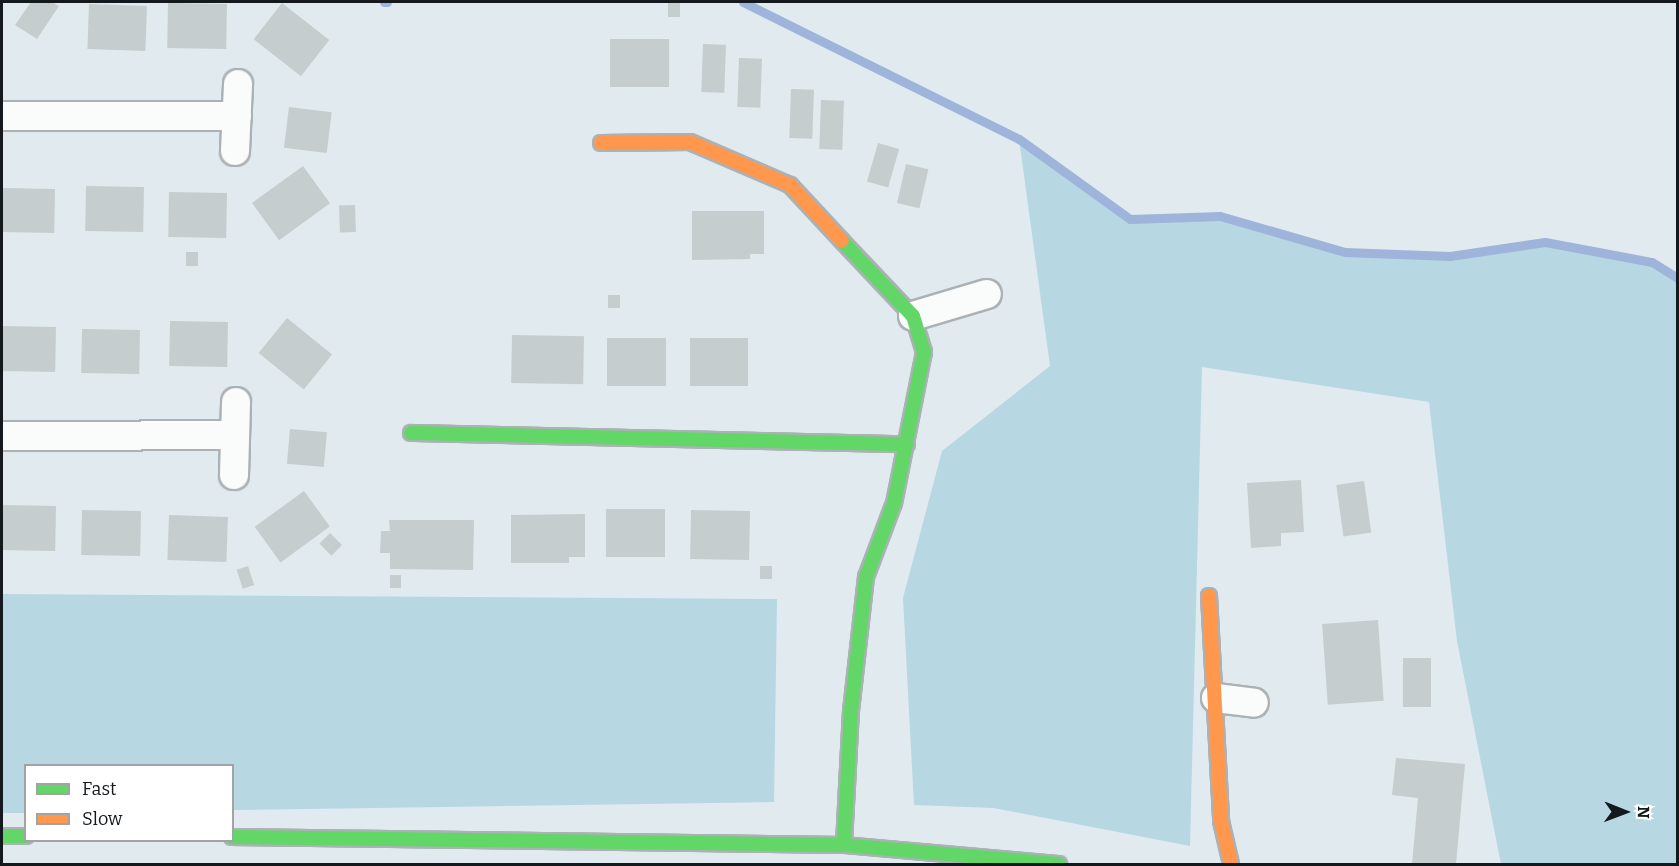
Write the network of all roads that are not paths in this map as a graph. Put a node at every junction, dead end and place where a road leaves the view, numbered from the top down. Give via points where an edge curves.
1 (238, 84) dead end
2 (2, 116) edge
3 (237, 116) junction
4 (602, 143) dead end
5 (235, 151) dead end
6 (987, 294) dead end
7 (913, 315) junction
8 (236, 402) dead end
9 (411, 433) dead end
10 (235, 435) junction
11 (2, 436) edge
12 (907, 444) junction
13 (234, 475) dead end
14 (1209, 596) dead end
15 (1215, 698) junction
16 (1254, 703) dead end
17 (2, 836) edge
18 (24, 836) edge
19 (234, 837) edge
20 (844, 845) junction
21 (682, 855) edge
22 (1059, 864) edge
23 (1232, 864) edge

1 - 3 street
2 - 3 street
3 - 5 street
4 - 7 street via 690,142 790,185
6 - 7 street
7 - 12 street via 924,352
8 - 10 street
9 - 12 street
10 - 11 street
10 - 13 street
12 - 20 street via 894,504 866,578 851,710
14 - 15 street
15 - 16 street
15 - 23 street via 1221,821
17 - 18 street
19 - 21 street
20 - 21 street
20 - 22 street

